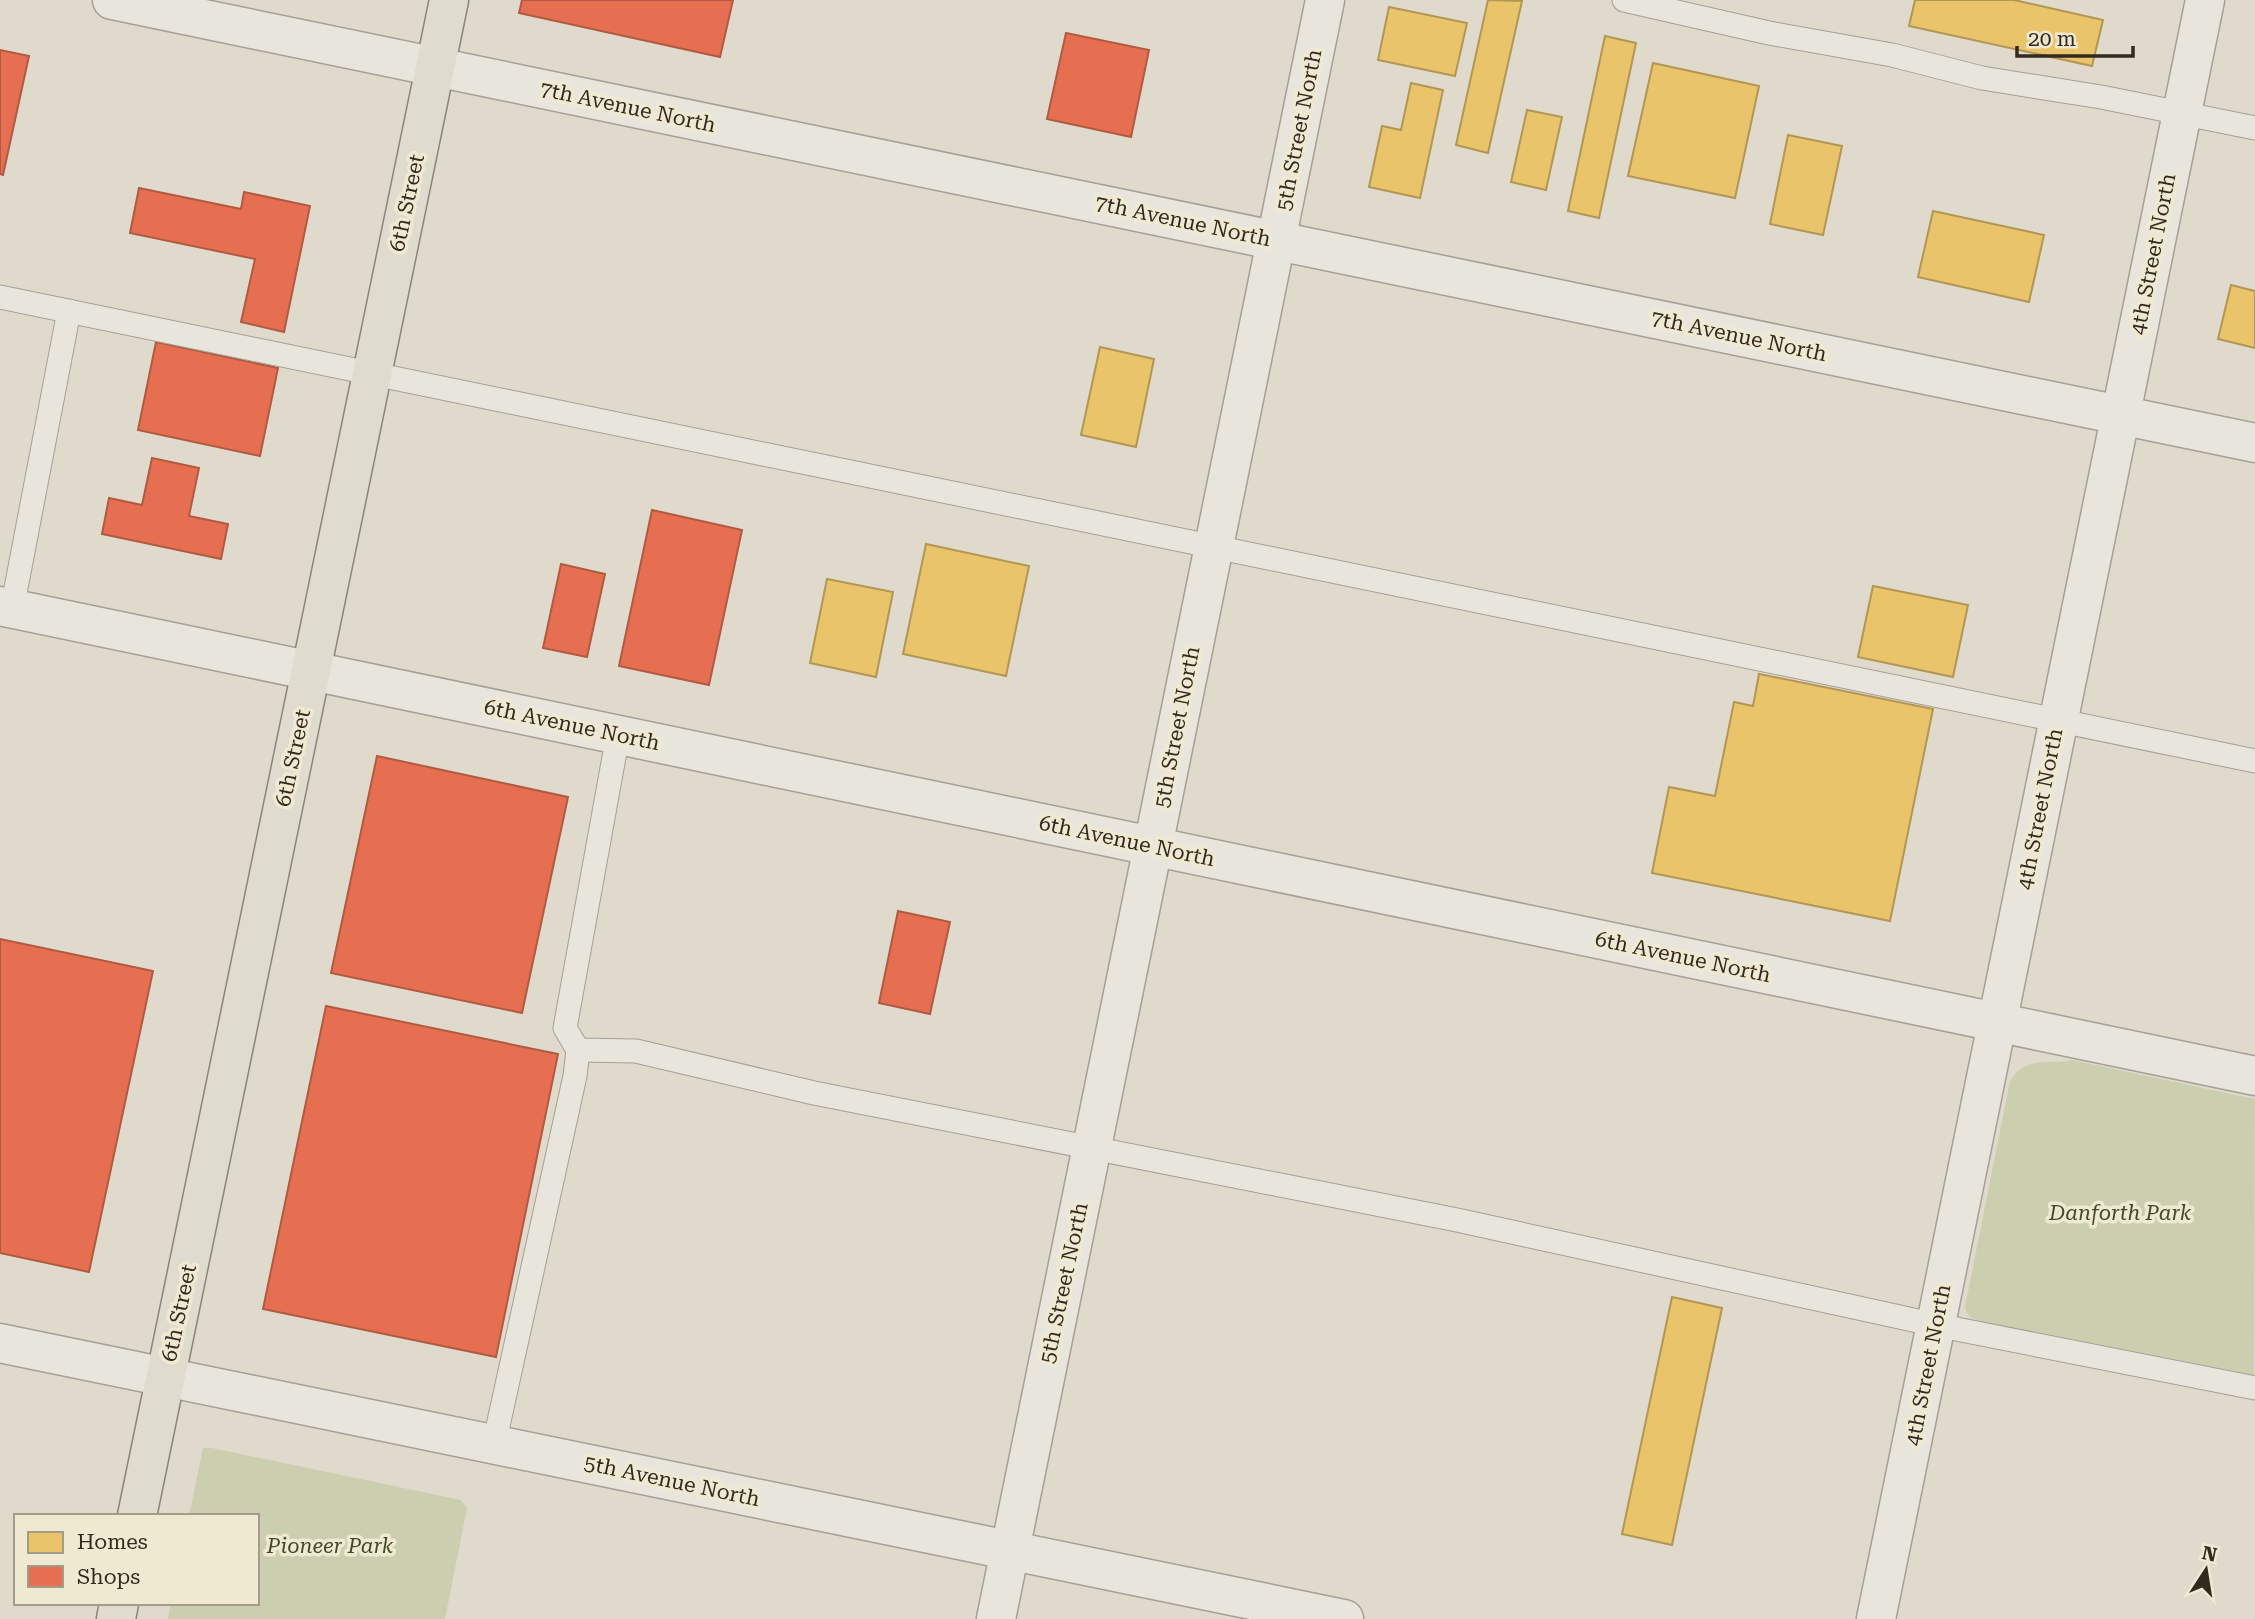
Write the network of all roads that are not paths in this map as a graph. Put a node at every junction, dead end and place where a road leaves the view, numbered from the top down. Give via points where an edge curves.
1 (112, 0) edge
2 (449, 0) edge
3 (1325, 0) edge
4 (1623, 0) edge
5 (2205, 0) edge
6 (435, 67) junction
7 (2182, 112) junction
8 (2255, 128) edge
9 (1276, 240) junction
10 (0, 297) edge
11 (69, 312) junction
12 (372, 374) junction
13 (2120, 415) junction
14 (2255, 443) edge
15 (1214, 547) junction
16 (6, 607) edge
17 (311, 671) junction
18 (2059, 720) junction
19 (618, 735) junction
20 (2255, 761) edge
21 (1153, 846) junction
22 (1997, 1022) junction
23 (578, 1050) junction
24 (2255, 1076) edge
25 (1092, 1147) junction
26 (1936, 1325) junction
27 (0, 1343) edge
28 (166, 1377) junction
29 (2255, 1388) edge
30 (494, 1444) junction
31 (137, 1514) edge
32 (1010, 1550) junction
33 (996, 1619) edge
34 (1343, 1619) edge
35 (1876, 1619) edge

1 - 6 street, 7th Avenue North
2 - 6 main road, 6th Street
3 - 9 street, 5th Street North
4 - 7 lane via 1982,78
5 - 7 street, 4th Street North
6 - 9 street, 7th Avenue North
6 - 12 main road, 6th Street
7 - 8 lane
7 - 13 street, 4th Street North
9 - 13 street, 7th Avenue North
9 - 15 street, 5th Street North
10 - 11 lane
11 - 12 lane
11 - 16 lane
12 - 15 lane
12 - 17 main road, 6th Street
13 - 14 street, 7th Avenue North
13 - 18 street, 4th Street North
15 - 18 lane
15 - 21 street, 5th Street North
16 - 17 street, 6th Avenue North
17 - 19 street, 6th Avenue North
17 - 28 main road, 6th Street
18 - 20 lane
18 - 22 street, 4th Street North
19 - 21 street, 6th Avenue North
19 - 23 lane via 565,1028
21 - 22 street, 6th Avenue North
21 - 25 street, 5th Street North
22 - 24 street, 6th Avenue North
22 - 26 street, 4th Street North
23 - 25 lane via 636,1051 814,1093
23 - 30 lane
25 - 26 lane via 1457,1220
25 - 32 street, 5th Street North
26 - 29 lane
26 - 35 street, 4th Street North
27 - 28 street, 5th Avenue North
28 - 30 street, 5th Avenue North
28 - 31 main road, 6th Street
30 - 32 street, 5th Avenue North
32 - 33 street, 5th Street North
32 - 34 street, 5th Avenue North

